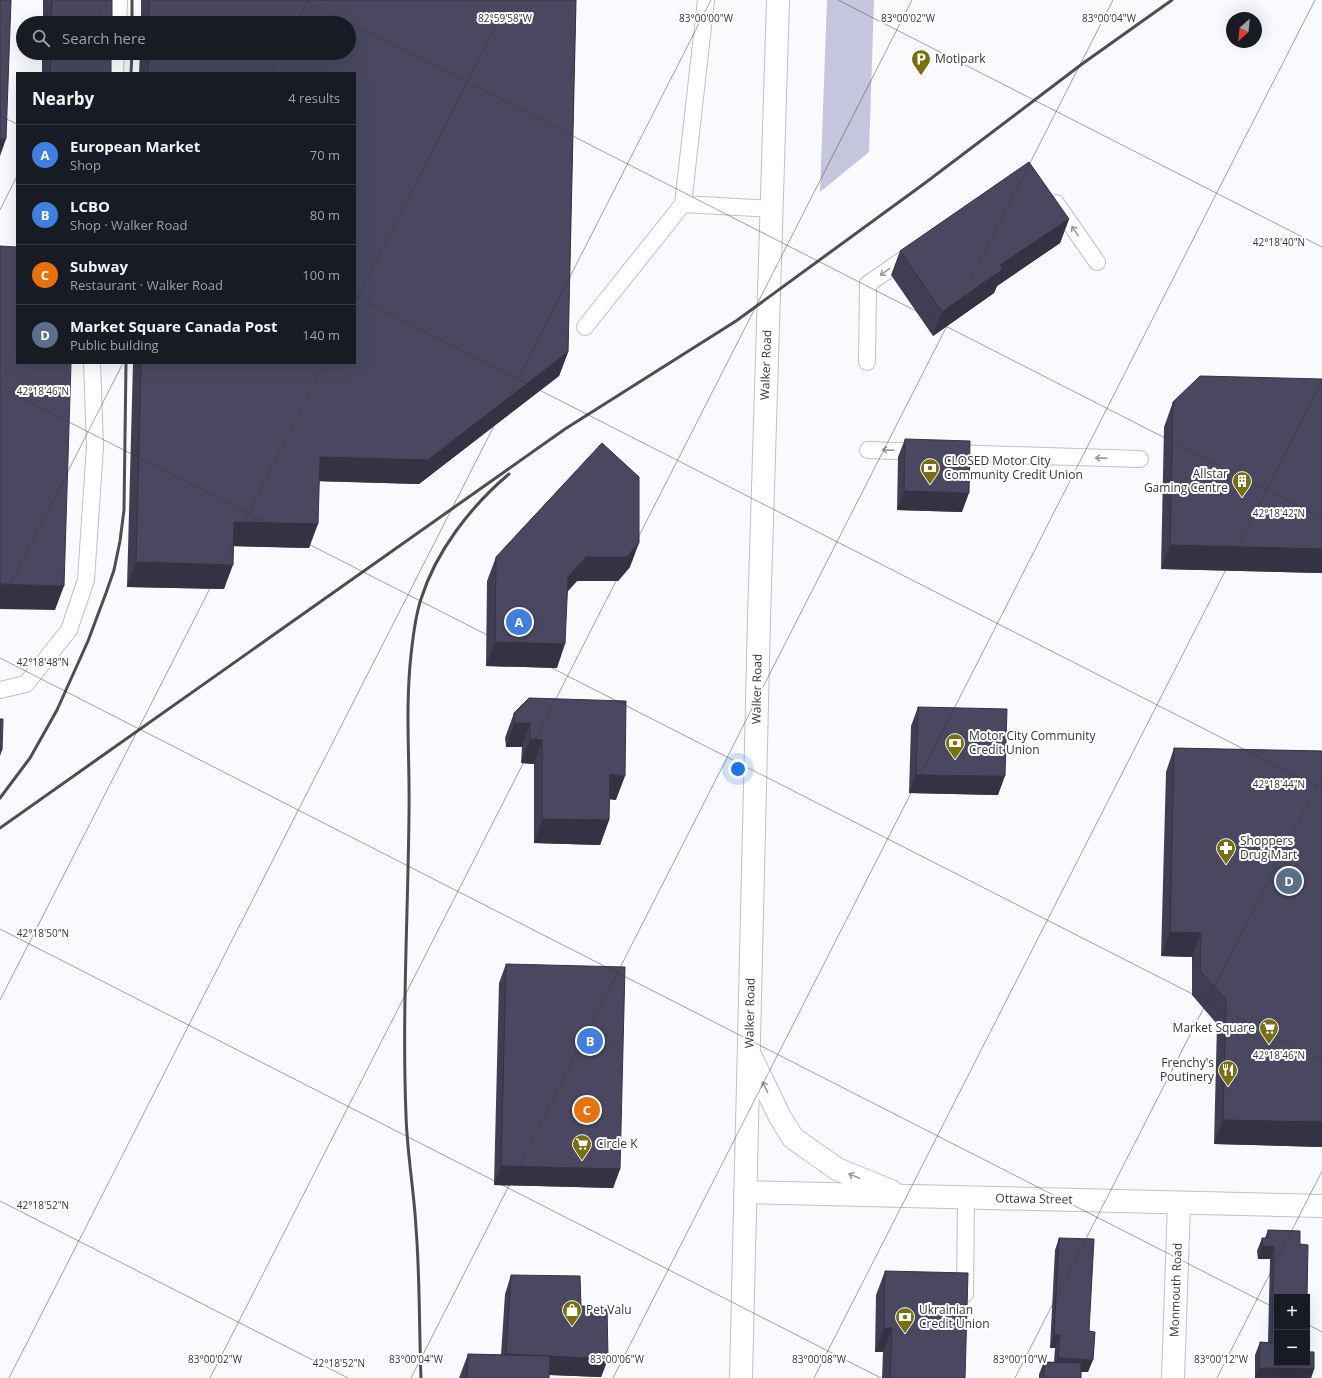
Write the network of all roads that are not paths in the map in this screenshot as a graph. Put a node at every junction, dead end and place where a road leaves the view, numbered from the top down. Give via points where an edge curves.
1 (119, 0) edge
2 (706, 0) edge
3 (778, 0) edge
4 (118, 16) edge
5 (116, 60) edge
6 (115, 72) edge
7 (1049, 193) edge
8 (683, 204) junction
9 (771, 209) junction
10 (924, 244) edge
11 (1098, 262) dead end
12 (584, 327) dead end
13 (867, 362) dead end
14 (92, 364) edge
15 (868, 450) dead end
16 (1140, 459) dead end
17 (0, 690) edge
18 (749, 1053) junction
19 (745, 1192) junction
20 (903, 1196) junction
21 (966, 1198) junction
22 (1179, 1203) junction
23 (1322, 1206) edge
24 (965, 1307) edge
25 (741, 1378) edge
26 (1173, 1378) edge

1 - 4 lane
2 - 8 lane
3 - 9 main road, Walker Road
5 - 6 lane
11 -> 7 lane
8 - 9 lane
8 - 12 lane
9 - 18 main road, Walker Road
10 -> 13 lane via 868,284
14 - 17 lane via 95,446 86,580 69,630 26,684
16 -> 15 lane
18 - 19 main road, Walker Road
20 -> 18 main road via 837,1169 793,1138
19 - 20 main road, Ottawa Street
19 - 25 main road, Walker Road
20 - 21 main road, Ottawa Street
21 - 22 main road, Ottawa Street
21 - 24 lane
22 - 23 main road, Ottawa Street
22 - 26 main road, Monmouth Road

